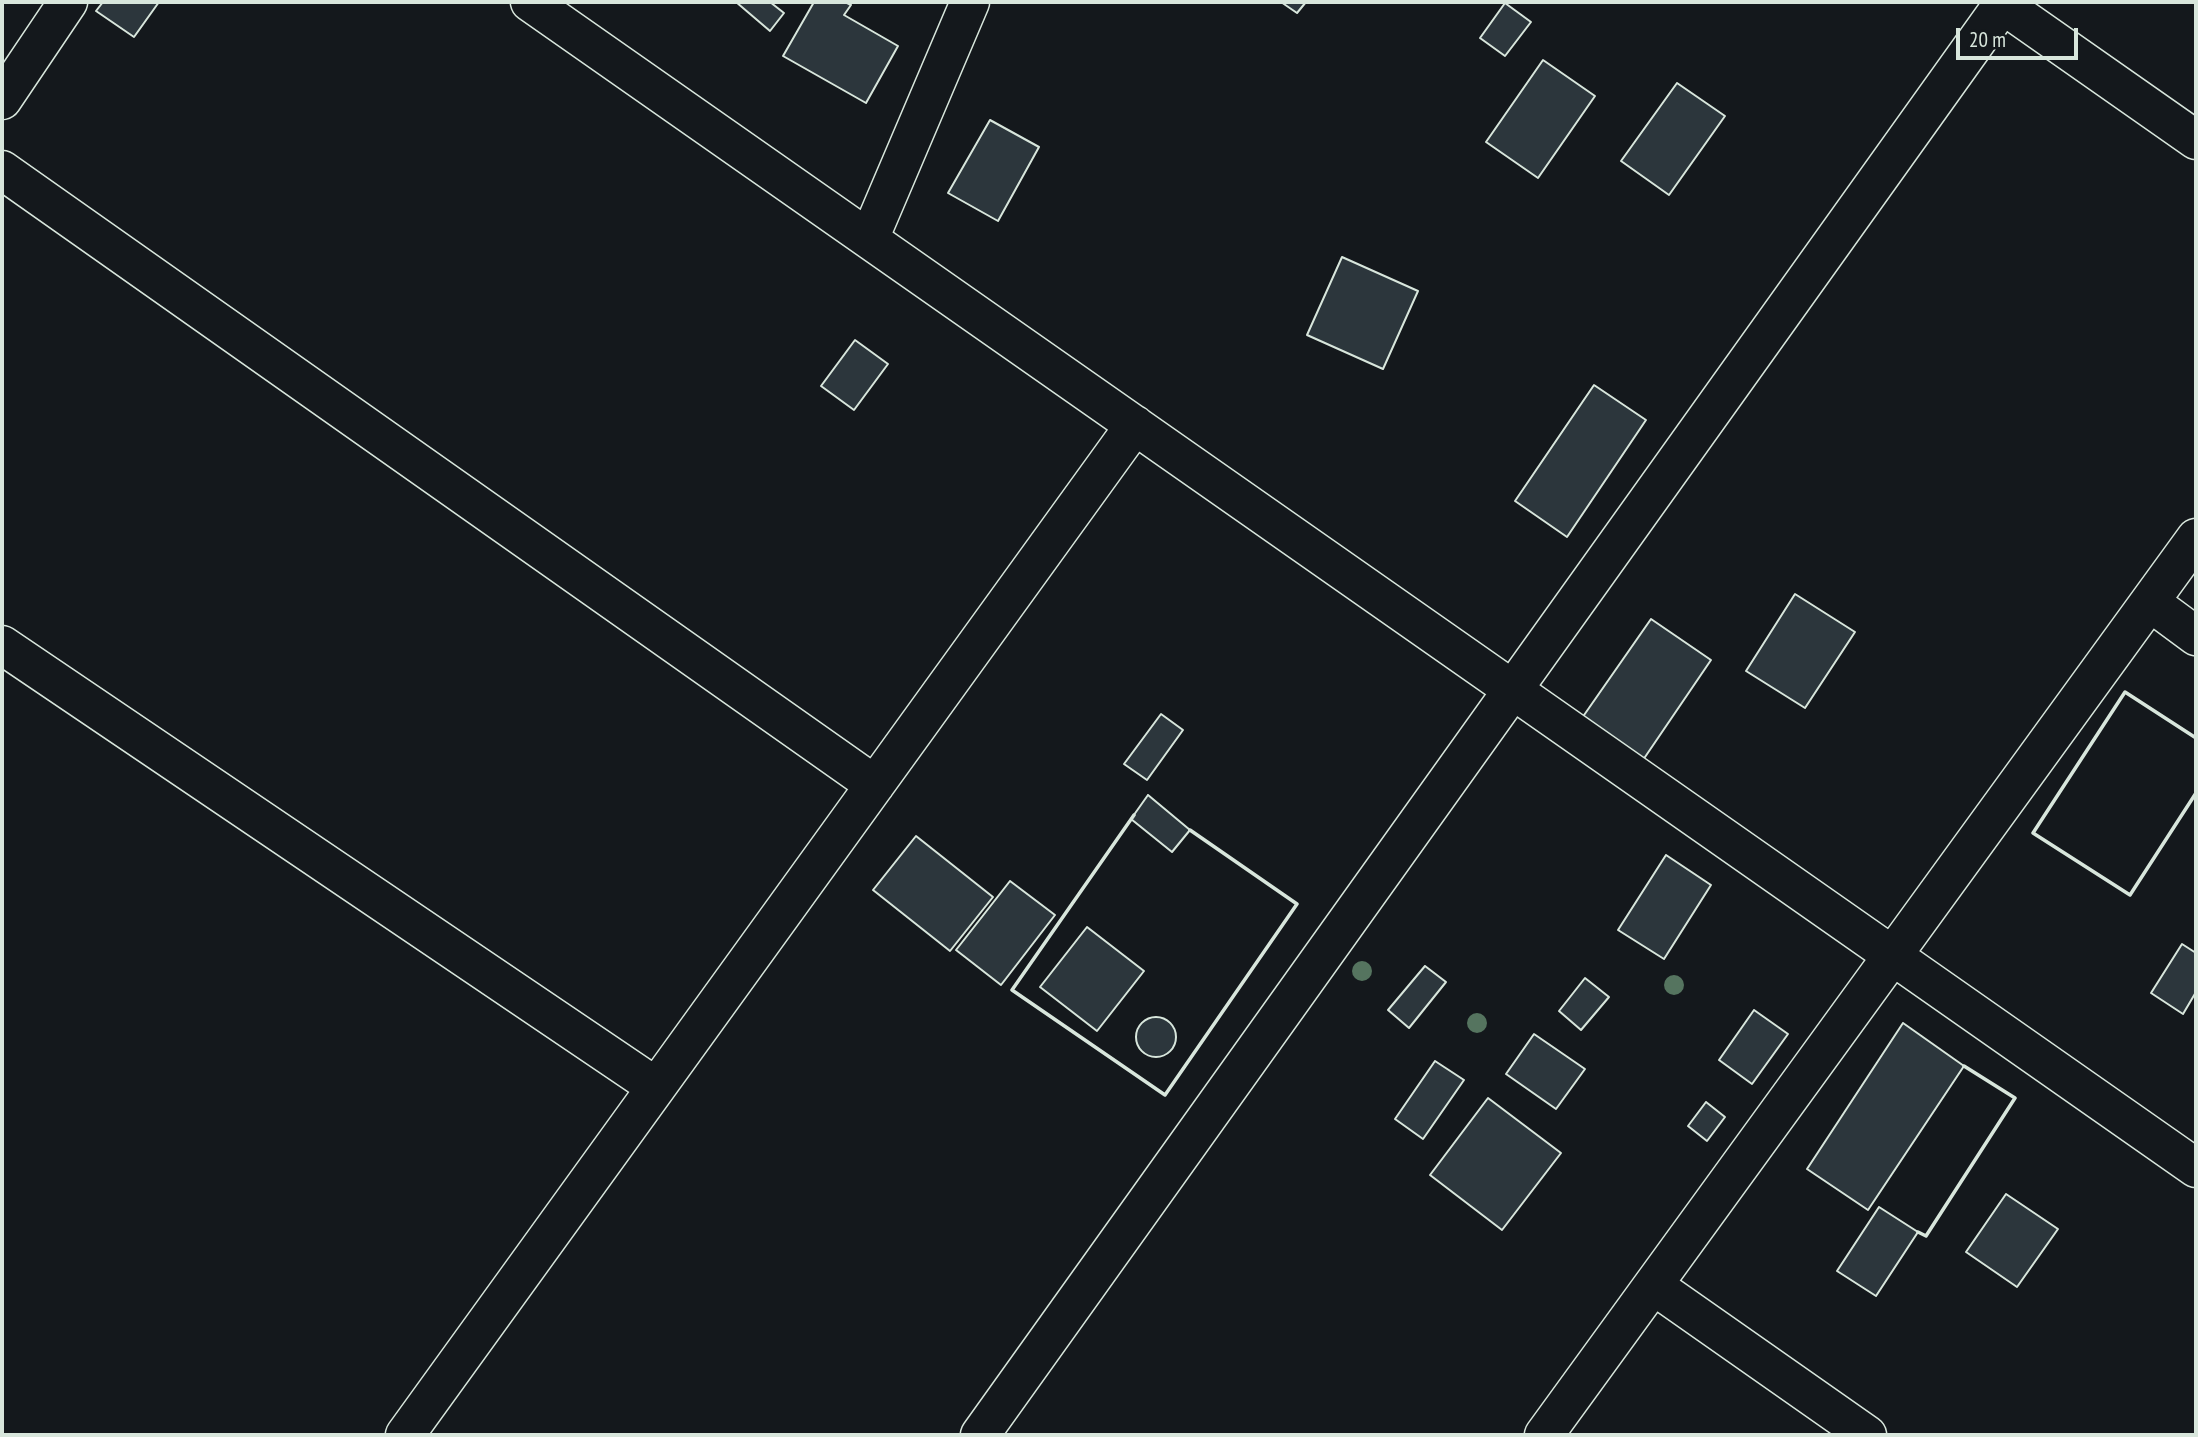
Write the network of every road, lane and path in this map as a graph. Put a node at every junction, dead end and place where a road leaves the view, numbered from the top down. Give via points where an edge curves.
1 (68, 2) edge
2 (530, 2) edge
3 (970, 2) edge
4 (2001, 3) edge
5 (2, 100) edge
6 (2196, 140) edge
7 (2, 170) edge
8 (869, 239) junction
9 (1135, 425) junction
10 (2196, 537) edge
11 (2150, 602) junction
12 (2196, 636) edge
13 (2, 645) edge
14 (1513, 690) junction
15 (875, 785) junction
16 (1892, 956) junction
17 (656, 1087) junction
18 (2196, 1168) edge
19 (1653, 1285) junction
20 (405, 1435) edge
21 (980, 1435) edge
22 (1544, 1435) edge
23 (1867, 1435) edge

1 - 5 street
2 - 8 street
3 - 8 street
4 - 6 street
4 - 14 street
7 - 15 street
8 - 9 street
9 - 14 street
9 - 15 street
10 - 11 street
11 - 12 street
11 - 16 street
13 - 17 street
14 - 16 street
14 - 21 street
15 - 17 street
16 - 18 street
16 - 19 street
17 - 20 street
19 - 22 street
19 - 23 street

